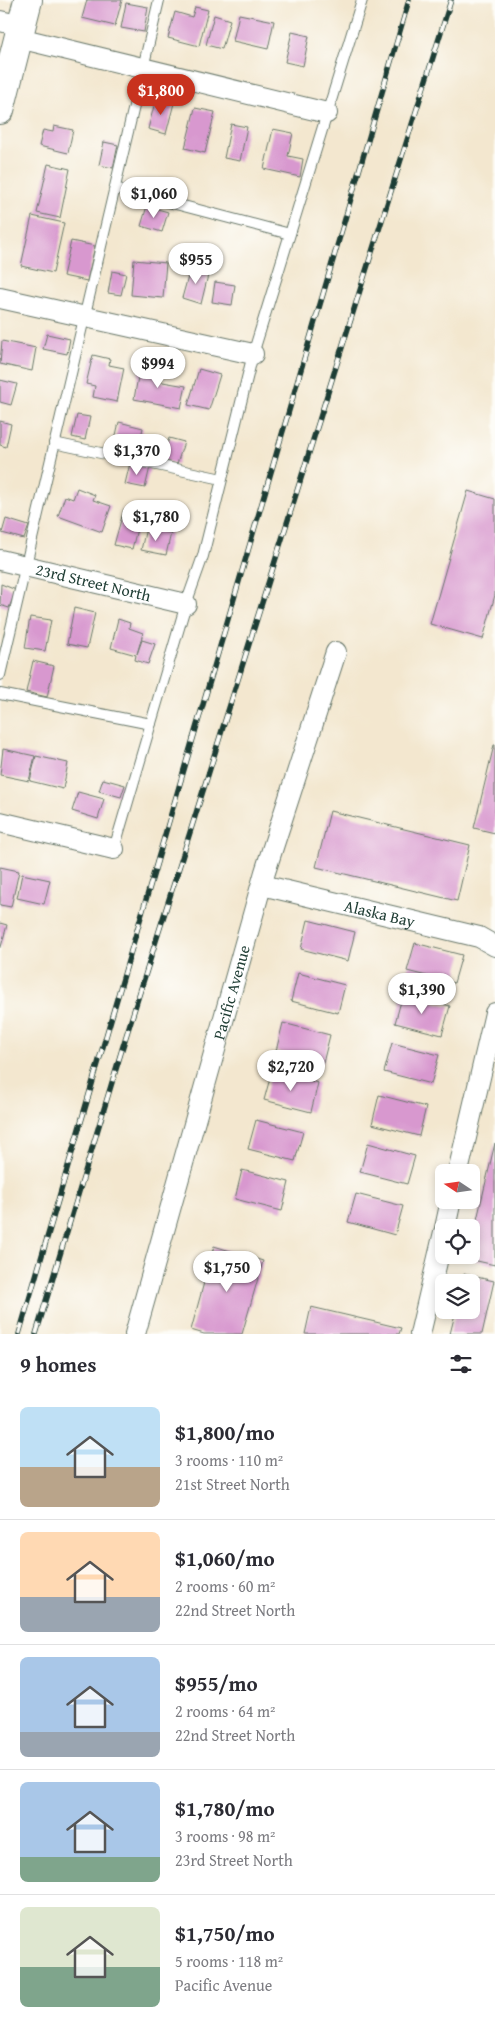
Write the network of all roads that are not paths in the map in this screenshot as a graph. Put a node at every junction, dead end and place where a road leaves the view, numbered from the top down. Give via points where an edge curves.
1 (159, 0) edge
2 (362, 0) edge
3 (17, 21) edge
4 (144, 67) junction
5 (0, 110) edge
6 (327, 113) junction
7 (115, 188) junction
8 (290, 234) junction
9 (0, 298) edge
10 (84, 316) junction
11 (253, 354) junction
12 (54, 443) junction
13 (222, 479) junction
14 (0, 560) edge
15 (26, 566) junction
16 (186, 604) junction
17 (336, 652) dead end
18 (0, 675) edge
19 (0, 694) edge
20 (151, 724) junction
21 (0, 822) edge
22 (114, 849) joint
23 (262, 885) junction
24 (495, 946) edge
25 (495, 1014) edge
26 (460, 1164) edge
27 (436, 1264) edge
28 (135, 1334) edge
29 (420, 1334) edge

1 - 4 lane
2 - 6 lane
3 - 4 street
3 - 5 street
4 - 6 street
4 - 7 lane
6 - 8 lane
7 - 8 lane
7 - 10 lane
8 - 11 lane
9 - 10 street
10 - 11 street
10 - 12 lane
11 - 13 lane
12 - 13 lane
12 - 15 lane
13 - 16 lane via 203,556
14 - 15 street, 23rd Street North
15 - 16 street, 23rd Street North
15 - 18 lane
16 - 20 lane
17 - 23 street, Pacific Avenue
19 - 20 lane
20 - 22 lane
21 - 22 street
23 - 24 street, Alaska Bay via 479,938
23 - 28 street, Pacific Avenue
25 - 26 street
27 - 29 street

